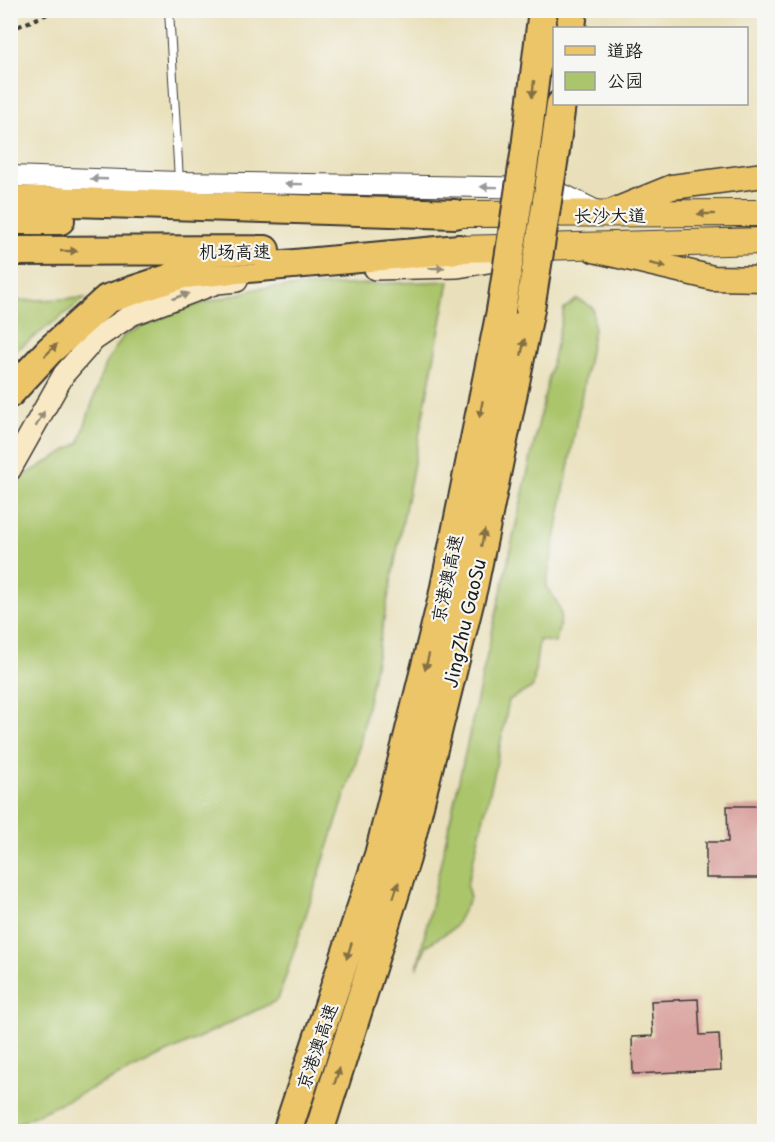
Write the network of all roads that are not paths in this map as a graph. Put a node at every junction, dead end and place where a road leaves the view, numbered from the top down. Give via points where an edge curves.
1 (169, 10) edge
2 (543, 10) edge
3 (573, 10) edge
4 (571, 27) edge
5 (561, 105) edge
6 (765, 175) edge
7 (10, 176) edge
8 (179, 182) junction
9 (10, 200) edge
10 (765, 213) edge
11 (455, 214) junction
12 (604, 214) junction
13 (10, 220) edge
14 (765, 241) edge
15 (580, 247) junction
16 (459, 249) junction
17 (10, 251) edge
18 (765, 279) edge
19 (10, 393) edge
20 (10, 470) edge
21 (287, 1131) edge
22 (319, 1131) edge

1 - 8 lane
2 -> 21 highway, 京港澳高速, bridge via 501,311 443,597 379,855
3 - 4 highway
22 -> 5 highway, JingZhu GaoSu, bridge via 406,858 473,587 530,309
6 - 12 main road via 672,187
8 -> 7 street
12 -> 8 street via 550,188
9 - 11 highway
10 -> 12 highway, 长沙大道
11 - 12 highway, 长沙大道
11 - 13 highway, 机场高速
14 - 15 highway, 长沙大道
15 - 16 highway, 长沙大道
15 -> 18 main road via 713,278
20 -> 15 main road via 64,374 94,340 131,315 217,283 365,269 458,267
17 -> 16 highway, 机场高速
19 -> 16 highway via 49,351 107,299 183,274

